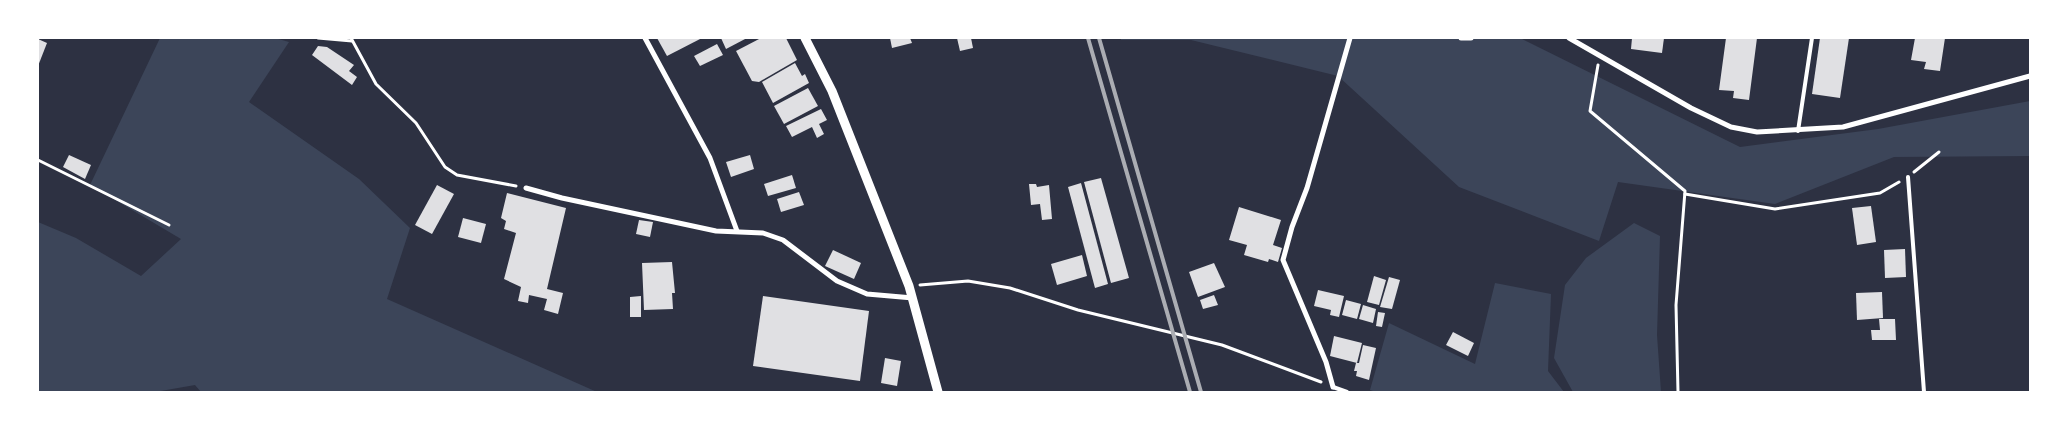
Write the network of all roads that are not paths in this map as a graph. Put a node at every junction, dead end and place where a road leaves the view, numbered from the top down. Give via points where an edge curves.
1 (645, 38) edge
2 (805, 38) edge
3 (1350, 38) edge
4 (1461, 38) edge
5 (1471, 38) edge
6 (1569, 38) edge
7 (1812, 38) edge
8 (2030, 76) edge
9 (1798, 131) junction
10 (1908, 177) road end
11 (526, 188) road end
12 (737, 231) junction
13 (913, 298) junction
14 (1333, 387) joint
15 (938, 392) edge
16 (1347, 392) edge
17 (1924, 392) edge

1 - 12 street via 710,158
2 - 13 street via 832,91
3 - 14 street via 1283,260 1326,362
4 - 5 street
6 - 9 street via 1600,58 1730,127 1757,132
7 - 9 lane
8 - 9 street via 1843,127
10 - 17 lane
11 - 12 street via 716,231
12 - 13 street via 763,233 783,240 837,281 868,294
13 - 15 street
14 - 16 lane

